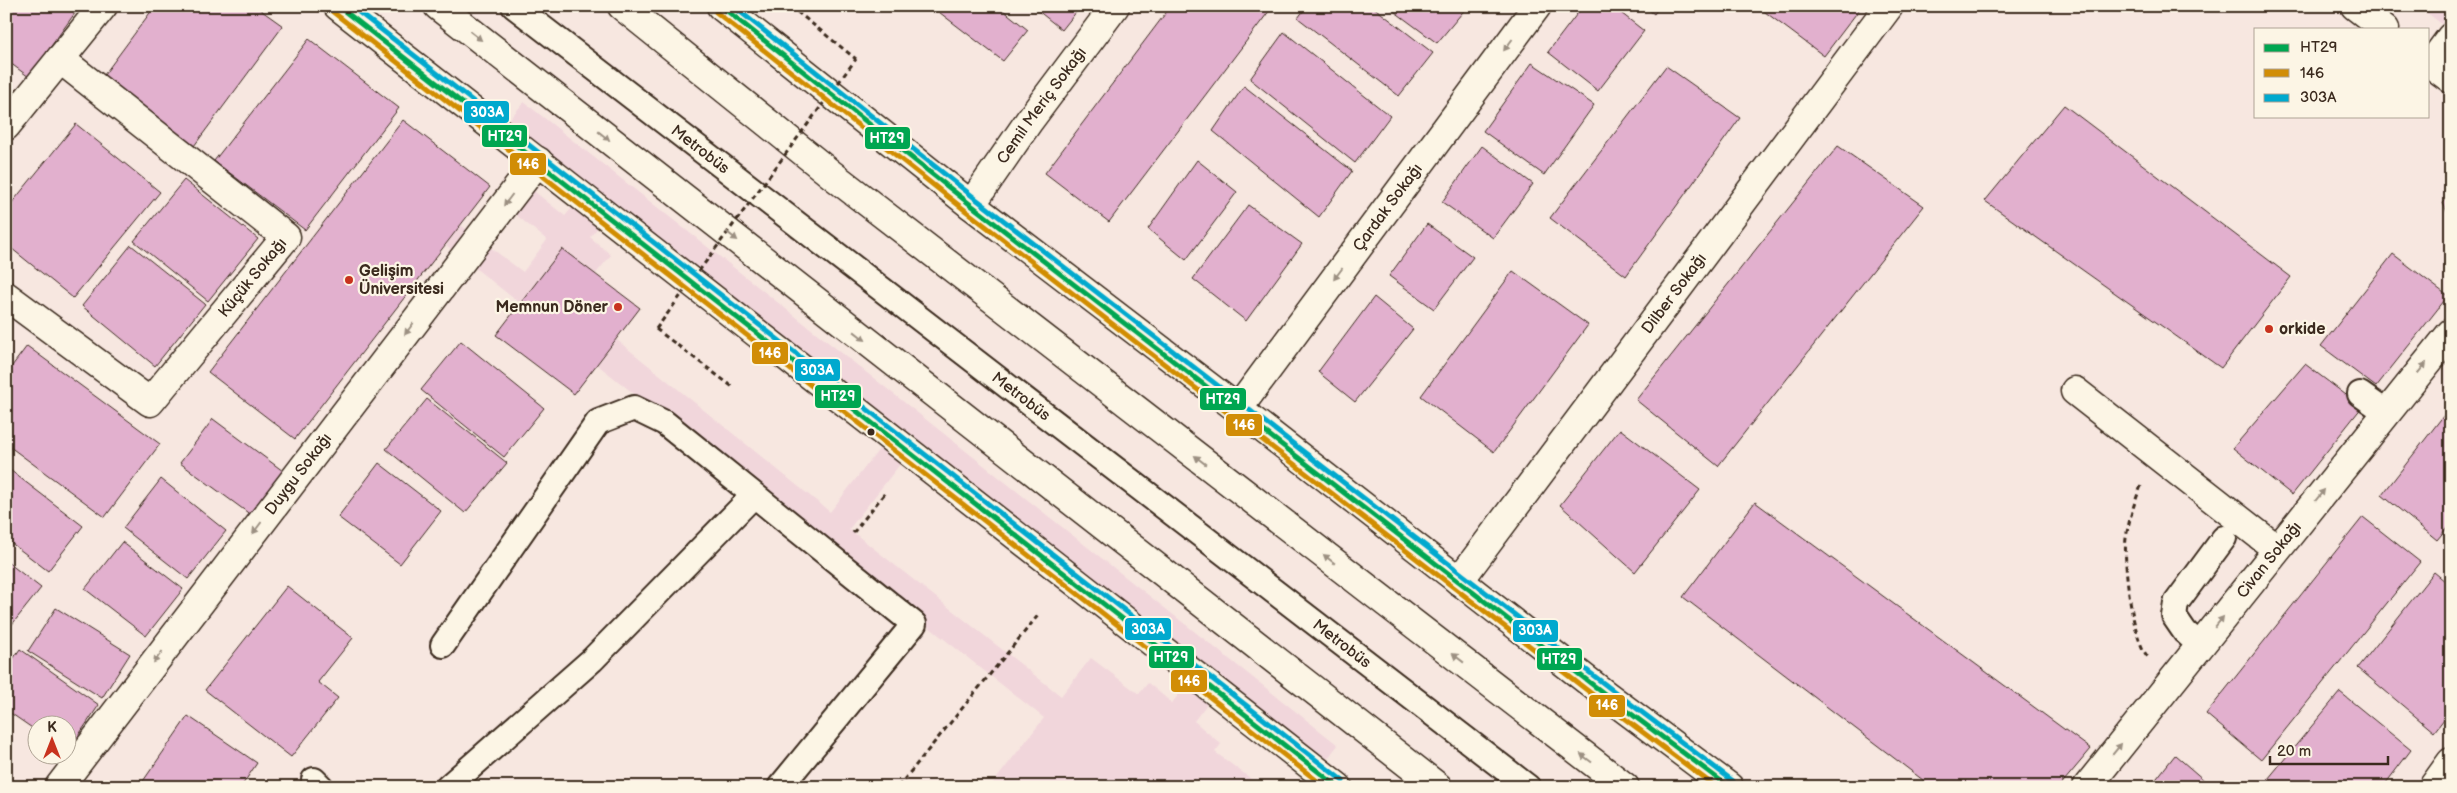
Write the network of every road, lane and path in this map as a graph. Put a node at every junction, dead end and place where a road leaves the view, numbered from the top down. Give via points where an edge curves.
1 (103, 6) edge
2 (338, 6) edge
3 (438, 6) edge
4 (514, 6) edge
5 (622, 6) edge
6 (721, 6) edge
7 (790, 6) edge
8 (1115, 6) edge
9 (1537, 6) edge
10 (1889, 6) edge
11 (2355, 6) edge
12 (2384, 28) edge
13 (2451, 37) edge
14 (60, 59) junction
15 (2437, 69) edge
16 (6, 126) edge
17 (538, 162) junction
18 (971, 205) junction
19 (6, 296) edge
20 (2451, 333) edge
21 (734, 388) dead end
22 (2075, 391) dead end
23 (2360, 394) dead end
24 (1238, 409) junction
25 (2386, 413) junction
26 (2156, 455) junction
27 (886, 492) dead end
28 (753, 496) junction
29 (2224, 538) dead end
30 (2277, 549) junction
31 (832, 559) junction
32 (1459, 581) junction
33 (1040, 613) dead end
34 (443, 645) dead end
35 (2200, 645) junction
36 (2172, 680) junction
37 (2451, 762) edge
38 (59, 787) edge
39 (448, 787) edge
40 (780, 787) edge
41 (898, 787) edge
42 (1338, 787) edge
43 (1438, 787) edge
44 (1528, 787) edge
45 (1625, 787) edge
46 (1729, 787) edge
47 (2087, 787) edge
48 (2433, 787) edge

1 - 14 main road
2 - 17 main road
3 -> 43 main road
4 - 44 lane, Metrobüs
45 -> 5 main road via 831,174
6 - 18 main road
7 - 21 path, bridge via 856,59 656,329
8 - 18 main road, Cemil Meriç Sokağı
9 -> 24 main road, Çardak Sokağı
10 - 32 main road, Dilber Sokağı
11 - 12 main road
13 - 15 main road
14 - 16 main road
14 - 19 main road, Küçük Sokağı via 286,237 150,402
17 -> 38 main road, Duygu Sokağı
17 - 42 main road
18 - 24 main road
25 -> 20 main road, Civan Sokağı
22 - 26 main road
23 - 25 lane
24 - 32 main road
30 -> 25 main road, Civan Sokağı
26 - 30 main road
26 - 36 path via 2133,508 2126,540 2129,590 2135,628 2146,654
27 - 31 path
28 - 31 lane
28 - 34 lane via 665,423 634,408 598,422
28 - 39 lane via 592,660
29 - 35 lane via 2176,603 2174,616
35 -> 30 main road, Civan Sokağı
31 - 40 lane via 914,624
32 - 46 main road
33 - 41 path
35 - 36 main road, Civan Sokağı
47 -> 36 main road, Civan Sokağı
37 - 48 main road

